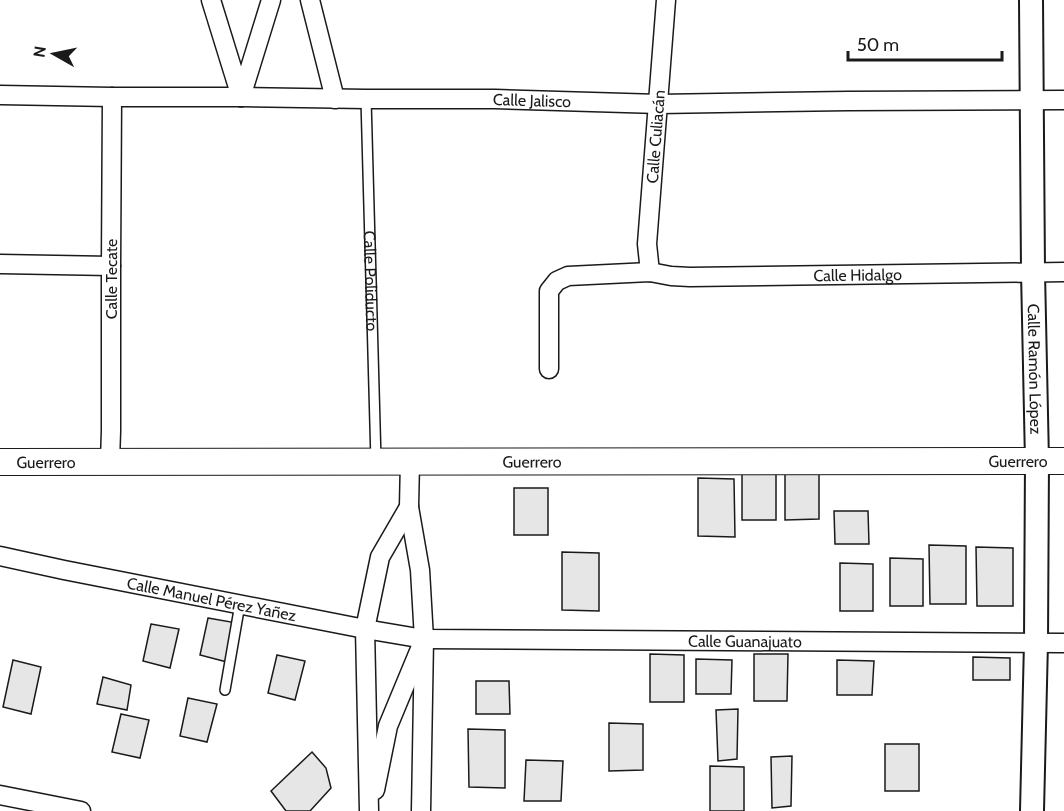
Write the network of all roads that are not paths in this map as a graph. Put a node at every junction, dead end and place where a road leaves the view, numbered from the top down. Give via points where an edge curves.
1 (211, 0) edge
2 (271, 0) edge
3 (310, 0) edge
4 (666, 0) edge
5 (1031, 0) edge
6 (0, 95) edge
7 (112, 97) junction
8 (241, 97) junction
9 (335, 99) junction
10 (366, 99) junction
11 (1032, 100) junction
12 (1064, 100) edge
13 (659, 104) junction
14 (0, 264) edge
15 (111, 266) junction
16 (651, 272) junction
17 (1033, 272) junction
18 (1064, 272) edge
19 (549, 369) dead end
20 (110, 461) junction
21 (376, 461) junction
22 (410, 461) junction
23 (1037, 461) junction
24 (1064, 461) edge
25 (0, 462) edge
26 (410, 507) junction
27 (0, 556) edge
28 (240, 604) junction
29 (365, 629) junction
30 (424, 639) junction
31 (1036, 642) junction
32 (1064, 643) edge
33 (225, 690) dead end
34 (0, 795) edge
35 (81, 811) edge
36 (369, 811) edge
37 (421, 811) edge
38 (1032, 811) edge

1 - 8 street
2 - 8 street
3 - 9 street
4 - 13 street, Calle Culiacán
5 - 11 street, Calle Ramón López
6 - 7 street, Calle Jalisco
7 - 8 street, Calle Jalisco
7 - 15 street, Calle Tecate
8 - 9 street, Calle Jalisco
9 - 10 street, Calle Jalisco
10 - 13 street, Calle Jalisco
10 - 21 lane, Calle Poliducto
11 - 12 street, Calle Jalisco
11 - 13 street, Calle Jalisco
11 - 17 street, Calle Ramón López
13 - 16 street, Calle Culiacán via 647,244
14 - 15 street
15 - 20 street, Calle Tecate
16 - 17 street, Calle Hidalgo via 690,277
16 - 19 street, Calle Hidalgo via 568,276 557,281 549,291
17 - 18 street, Calle Hidalgo
17 - 23 street, Calle Ramón López
20 - 21 main road, Guerrero
20 - 25 main road, Guerrero
21 - 22 main road, Guerrero
22 - 23 main road, Guerrero
22 - 26 street
23 - 24 main road, Guerrero
23 - 31 street, Calle Ramón López
26 - 29 street via 380,558
26 - 30 street via 420,570
27 - 28 street, Calle Manuel Pérez Yañez
28 - 29 street, Calle Manuel Pérez Yañez
28 - 33 lane
29 - 30 street, Calle Manuel Pérez Yañez
29 - 36 street
30 - 31 street, Calle Guanajuato
30 - 36 street via 388,726
30 - 37 street
31 - 32 street, Calle Guanajuato
31 - 38 street, Calle Ramón López
34 - 35 street

